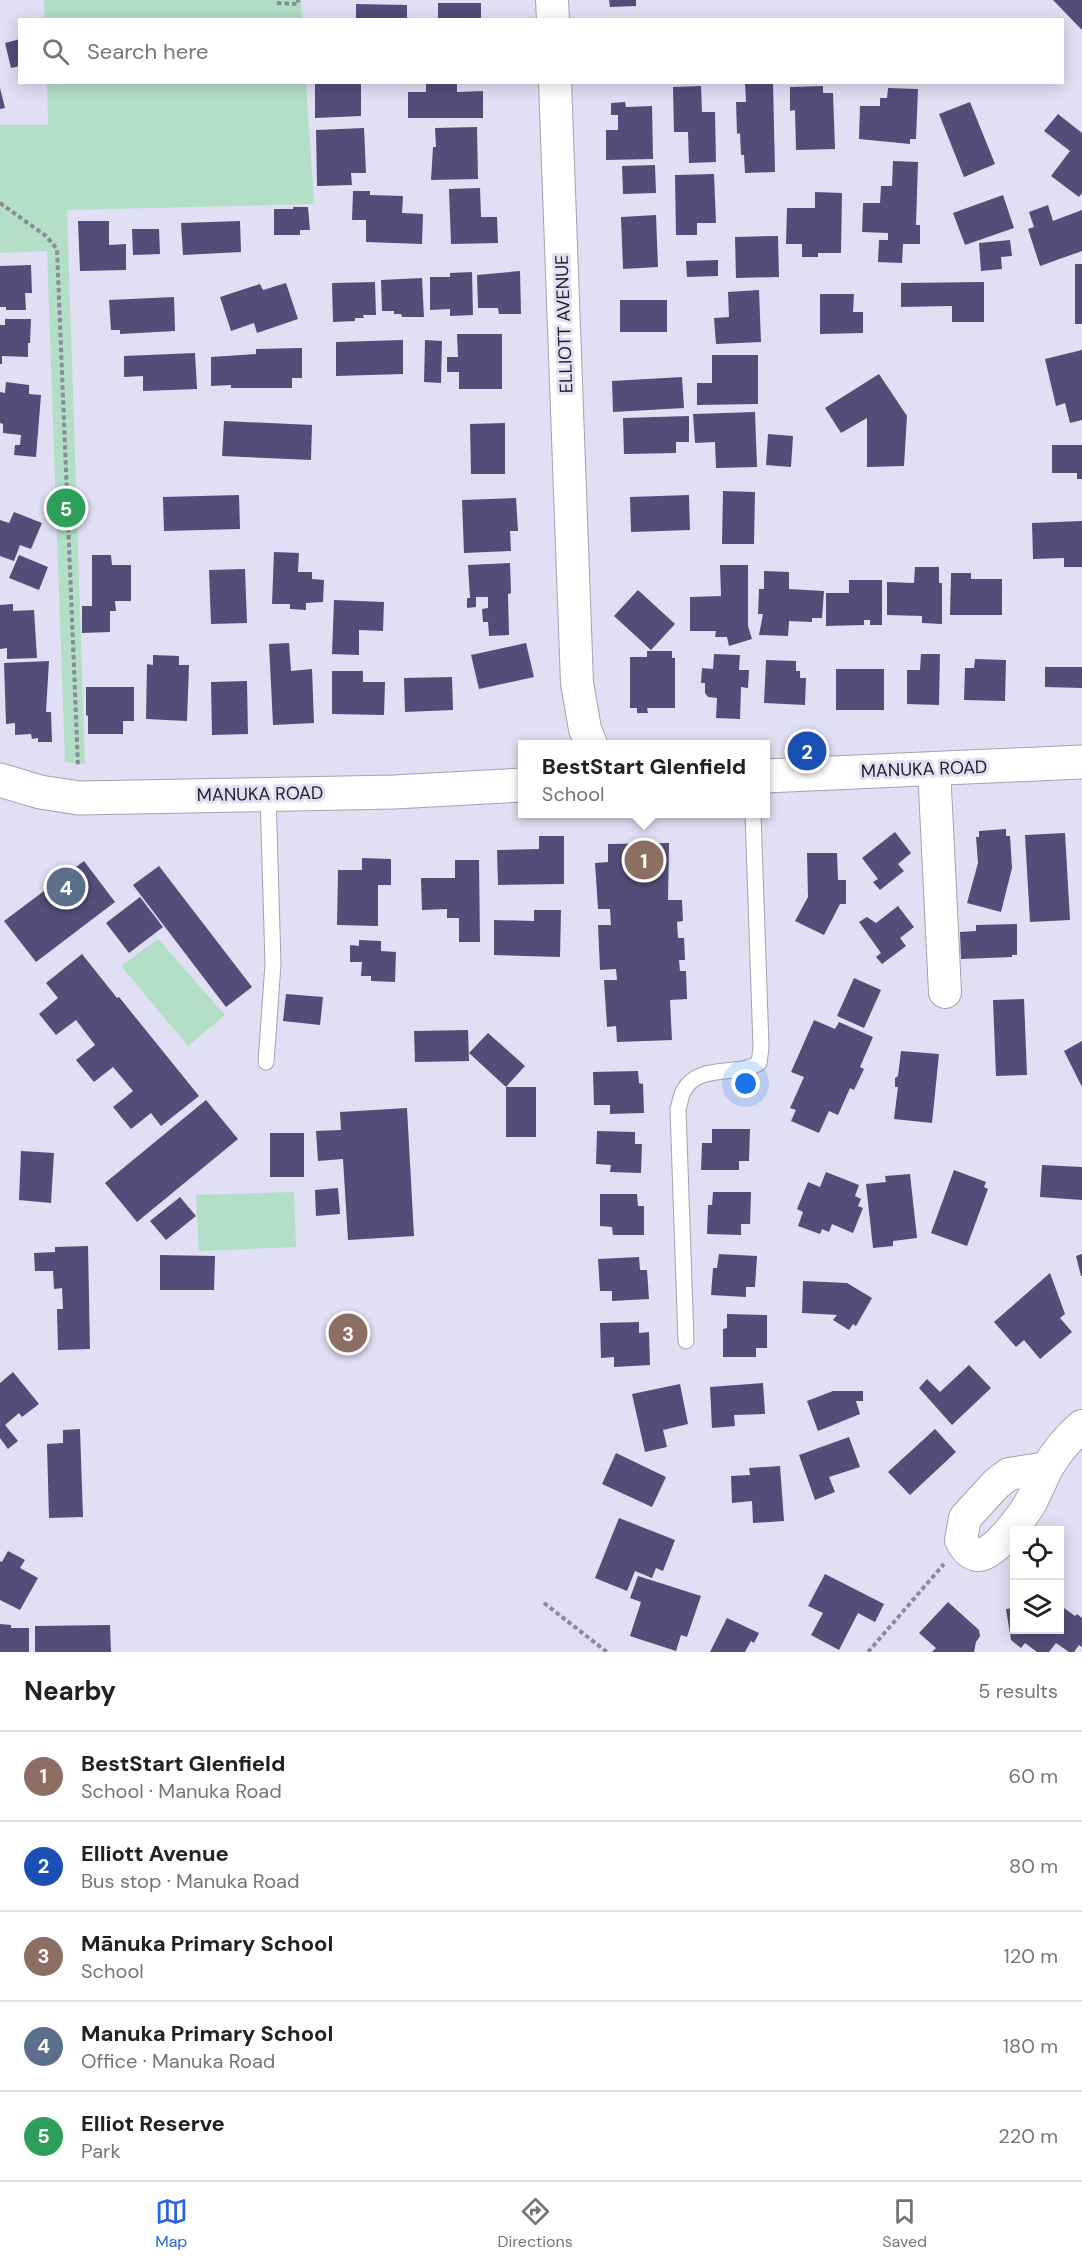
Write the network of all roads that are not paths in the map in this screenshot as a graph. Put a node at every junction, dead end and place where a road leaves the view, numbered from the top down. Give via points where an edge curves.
1 (552, 0) edge
2 (553, 18) edge
3 (555, 84) edge
4 (589, 740) edge
5 (1082, 762) edge
6 (934, 768) junction
7 (770, 776) edge
8 (0, 780) edge
9 (518, 785) edge
10 (267, 794) junction
11 (753, 818) edge
12 (945, 992) dead end
13 (266, 1062) dead end
14 (686, 1341) dead end
15 (1082, 1426) edge
16 (1047, 1468) junction

1 - 2 street
3 - 4 street, ELLIOTT AVENUE via 577,683
5 - 6 street, MANUKA ROAD
6 - 7 street, MANUKA ROAD
6 - 12 street
8 - 10 street, MANUKA ROAD via 79,798
9 - 10 street, MANUKA ROAD
10 - 13 lane via 273,964
11 - 14 lane via 759,1063 750,1069 698,1077 684,1089 678,1109
15 - 16 street
16 - 16 street via 1033,1500 1004,1538 986,1554 975,1554 966,1548 961,1540 965,1518 996,1484 1009,1474

